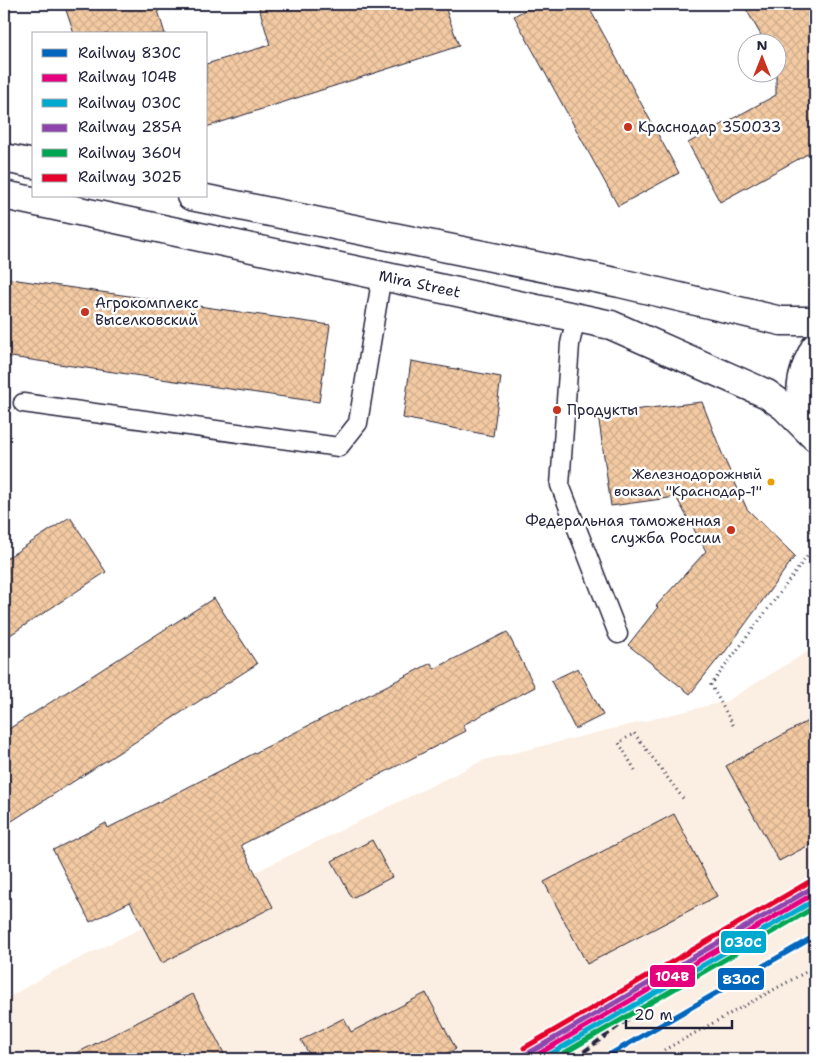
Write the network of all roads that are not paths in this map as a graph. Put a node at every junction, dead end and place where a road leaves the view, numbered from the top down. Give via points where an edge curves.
1 (4, 158) edge
2 (32, 164) edge
3 (4, 195) edge
4 (201, 198) edge
5 (382, 275) junction
6 (576, 317) junction
7 (815, 321) edge
8 (815, 348) edge
9 (23, 403) dead end
10 (813, 434) edge
11 (618, 634) dead end

1 - 2 main road
3 - 5 main road, Mira Street
4 - 7 main road via 620,283 781,321
5 - 6 main road, Mira Street
5 - 9 lane via 358,423 339,447
6 - 10 main road, Mira Street via 611,325 767,394
6 - 11 lane via 570,344 560,484
8 - 10 main road via 805,367 801,389 802,411

